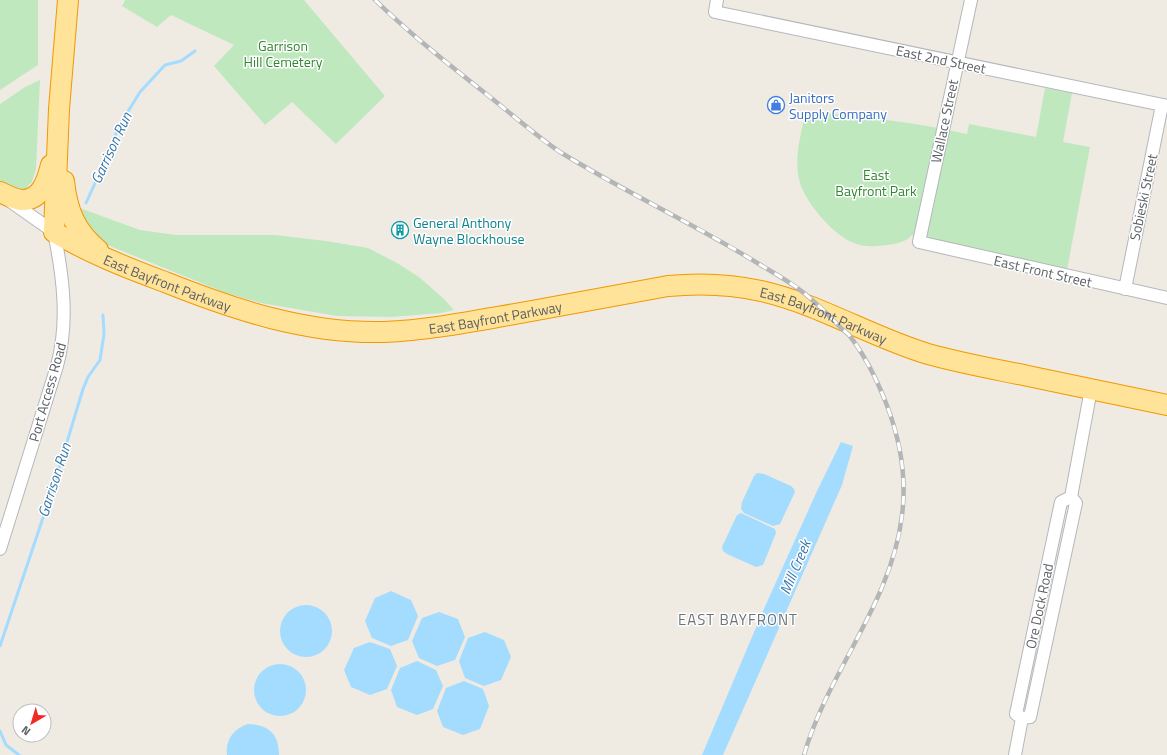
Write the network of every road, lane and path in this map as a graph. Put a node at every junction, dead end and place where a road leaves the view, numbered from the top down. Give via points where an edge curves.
1 (68, 0) edge
2 (717, 0) edge
3 (971, 0) edge
4 (957, 62) junction
5 (1165, 105) edge
6 (58, 136) junction
7 (0, 193) edge
8 (54, 232) junction
9 (919, 242) joint
10 (114, 262) junction
11 (1124, 289) junction
12 (1167, 298) edge
13 (1092, 389) junction
14 (1167, 405) edge
15 (0, 549) edge
16 (1015, 755) edge

1 - 6 highway
2 - 4 street, East 2nd Street via 715,12
3 - 4 street, Wallace Street
4 - 5 street, East 2nd Street
4 - 9 street, Wallace Street
5 - 11 street, Sobieski Street
6 - 7 highway via 46,184 40,192 31,198 20,200
6 - 8 highway
6 - 10 highway via 65,188 75,224 90,243
7 - 8 street
8 - 10 highway, East Bayfront Parkway
8 - 15 street, Port Access Road via 62,291 62,342 57,366
9 - 11 street, East Front Street
10 - 13 highway, East Bayfront Parkway via 222,305 316,328 352,331 391,331 446,326 668,286 737,286 799,303 929,354
11 - 12 street, East Front Street
13 - 14 highway, East Bayfront Parkway
13 - 16 street, Ore Dock Road via 1071,497 1076,503 1062,571 1030,717 1022,718

